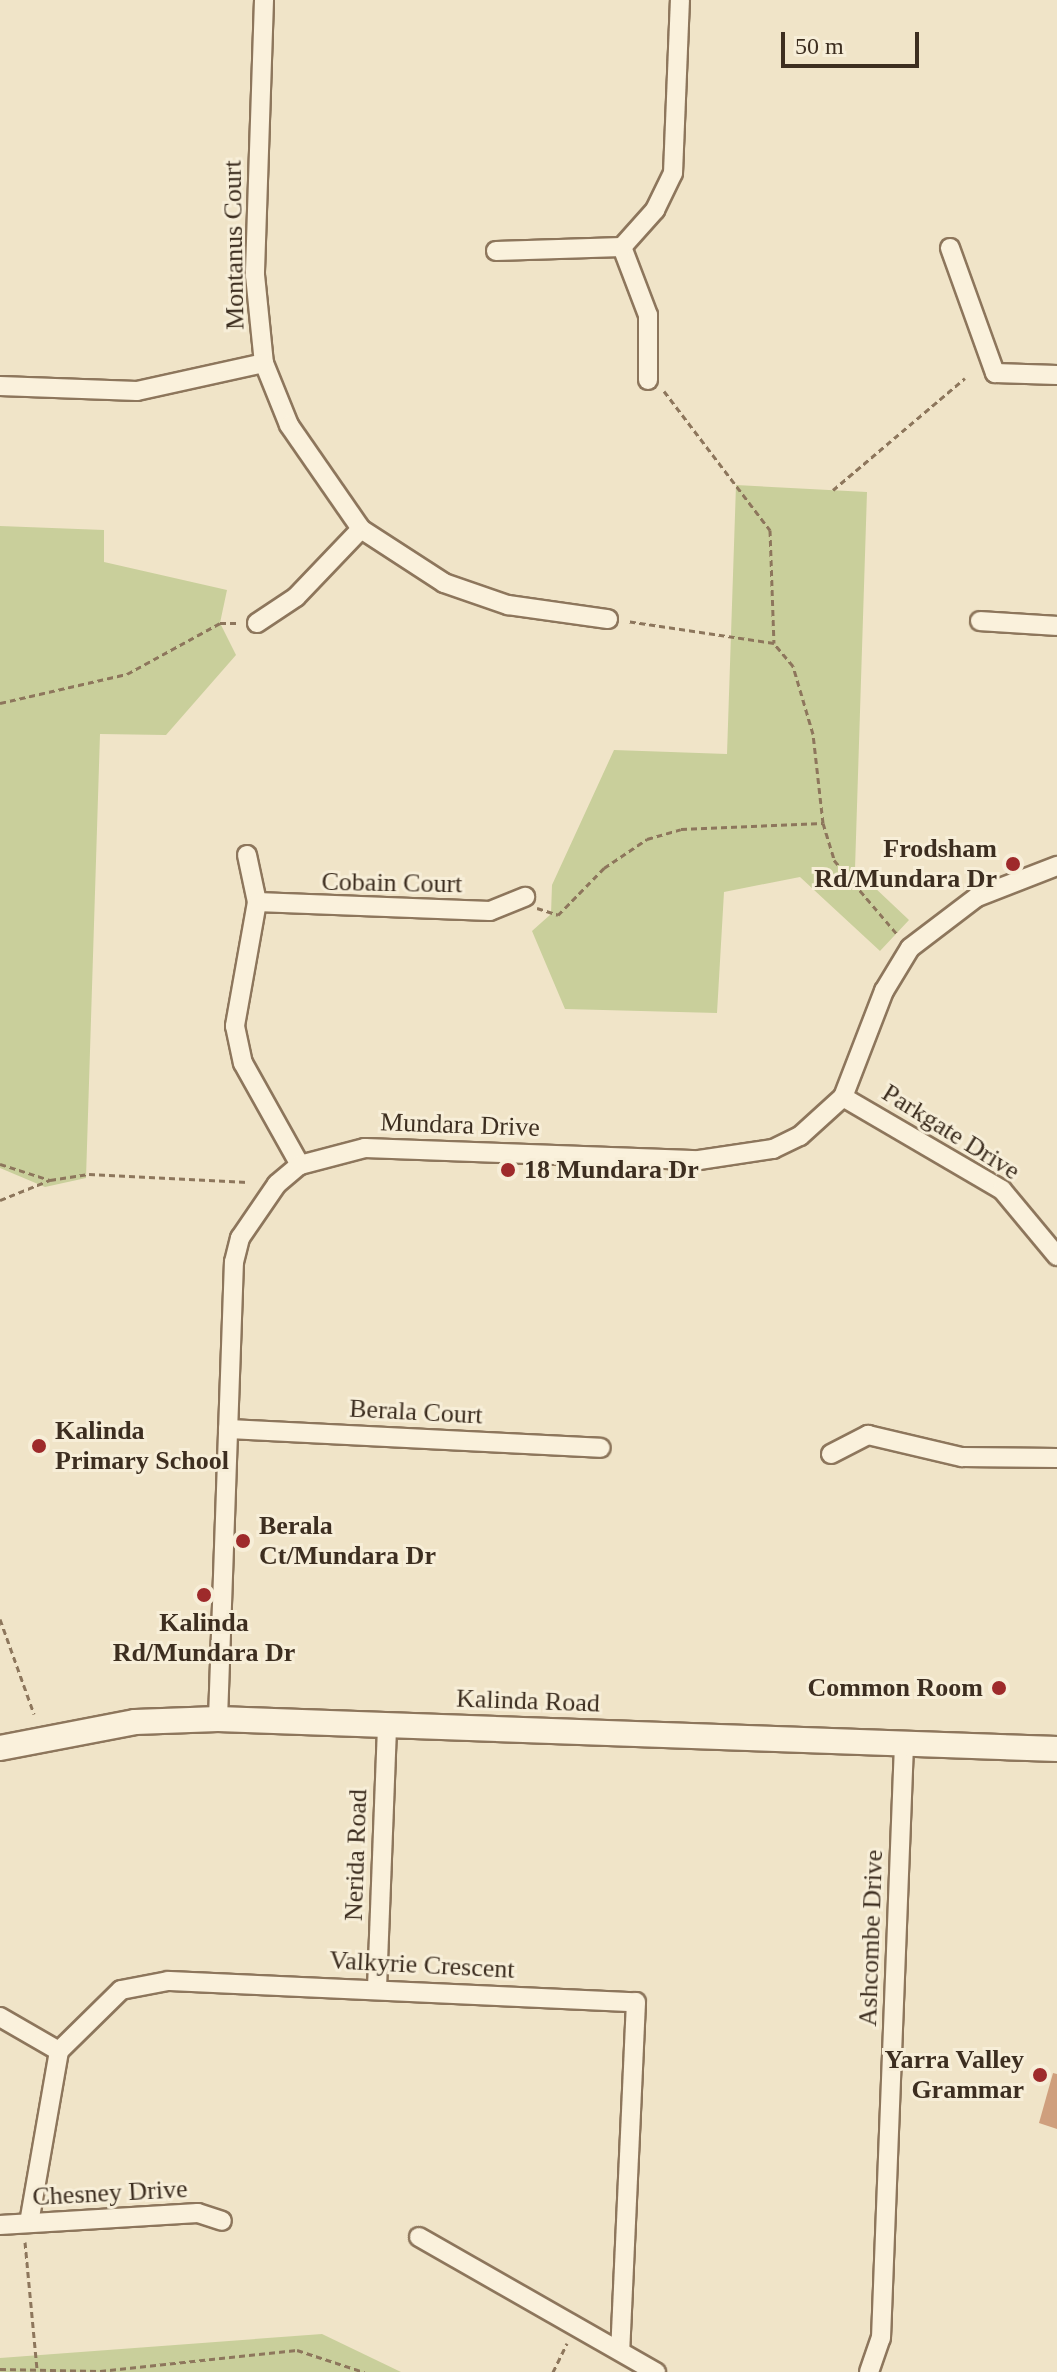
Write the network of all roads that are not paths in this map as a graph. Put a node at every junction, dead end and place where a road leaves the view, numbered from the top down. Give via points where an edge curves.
1 (264, 0) edge
2 (680, 0) edge
3 (622, 247) junction
4 (950, 248) dead end
5 (496, 251) dead end
6 (264, 363) junction
7 (1057, 375) edge
8 (648, 380) road end
9 (0, 386) edge
10 (361, 529) junction
11 (608, 619) road end
12 (980, 621) dead end
13 (257, 623) road end
14 (1057, 626) edge
15 (247, 855) dead end
16 (1057, 866) edge
17 (525, 897) road end
18 (257, 902) junction
19 (843, 1097) junction
20 (300, 1165) junction
21 (1057, 1256) edge
22 (228, 1429) junction
23 (601, 1448) dead end
24 (831, 1454) dead end
25 (1057, 1458) edge
26 (218, 1719) junction
27 (387, 1724) junction
28 (904, 1744) junction
29 (0, 1748) edge
30 (1057, 1749) edge
31 (377, 1988) junction
32 (0, 2017) edge
33 (59, 2051) junction
34 (222, 2221) dead end
35 (29, 2223) junction
36 (0, 2225) edge
37 (419, 2237) dead end
38 (620, 2348) junction
39 (656, 2372) edge
40 (869, 2372) edge

1 - 6 street, Montanus Court via 255,275
2 - 3 street via 673,173 655,210
3 - 5 street
3 - 8 street via 648,315
4 - 7 street via 995,373
6 - 9 street via 137,391
6 - 10 street, Montanus Court via 289,425
10 - 11 street, Montanus Court via 476,596
10 - 13 street via 296,597
12 - 14 street
15 - 18 street
16 - 19 street, Mundara Drive via 966,903 910,948 884,991
17 - 18 street, Cobain Court via 490,911
18 - 20 street via 235,1026 243,1063
19 - 20 street, Mundara Drive via 800,1136 741,1159 365,1148
19 - 21 street, Parkgate Drive via 1002,1190
20 - 22 street, Mundara Drive via 258,1206 240,1238
22 - 23 street, Berala Court
22 - 26 street, Mundara Drive
24 - 25 street via 868,1435 962,1457
26 - 27 street, Kalinda Road
26 - 29 street, Kalinda Road via 135,1722
27 - 28 street, Kalinda Road
27 - 31 street, Nerida Road
28 - 30 street, Kalinda Road
28 - 40 street, Ashcombe Drive via 881,2338
31 - 33 street, Valkyrie Crescent via 143,1984 103,2001
31 - 38 street, Valkyrie Crescent via 636,2002
32 - 33 street
33 - 35 street
34 - 35 street, Chesney Drive via 198,2213
35 - 36 street, Chesney Drive
37 - 38 street via 449,2261
38 - 39 street

